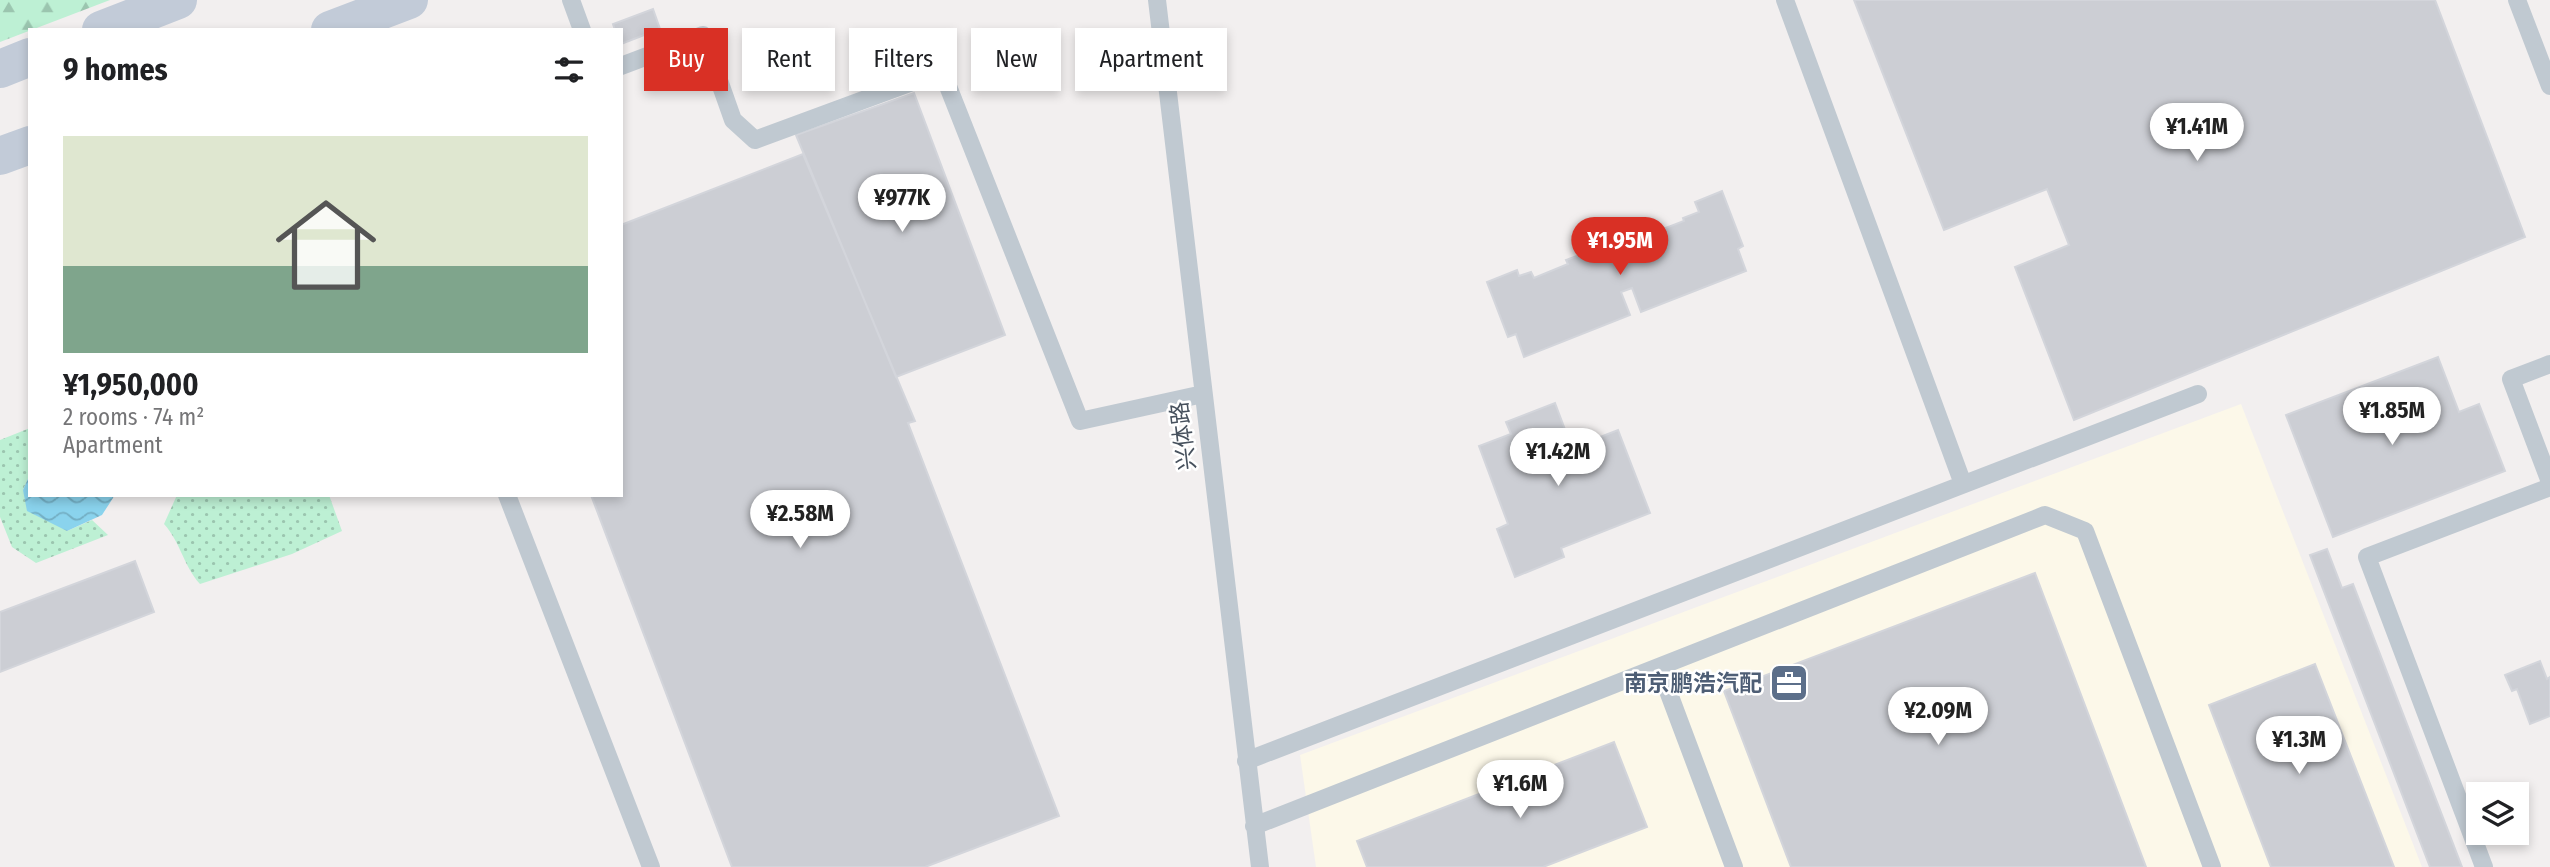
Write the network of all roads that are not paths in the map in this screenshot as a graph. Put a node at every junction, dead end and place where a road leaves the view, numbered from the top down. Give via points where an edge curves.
1 (178, 0) edge
2 (409, 0) edge
3 (571, 0) edge
4 (1157, 0) edge
5 (1785, 0) edge
6 (2517, 0) edge
7 (106, 28) edge
8 (335, 28) edge
9 (581, 28) edge
10 (28, 58) edge
11 (623, 65) edge
12 (0, 69) edge
13 (2550, 86) edge
14 (28, 146) edge
15 (0, 156) edge
16 (2550, 364) edge
17 (1203, 394) junction
18 (2198, 394) dead end
19 (1963, 484) junction
20 (2550, 485) edge
21 (508, 497) edge
22 (1659, 667) junction
23 (1246, 761) junction
24 (1254, 826) junction
25 (652, 867) edge
26 (1259, 867) edge
27 (1734, 867) edge
28 (2213, 867) edge
29 (2484, 867) edge

1 - 7 main road
2 - 8 main road
3 - 9 lane
4 - 17 lane, 兴体路
5 - 19 lane
6 - 13 lane
10 - 12 main road
11 - 17 lane via 703,35 733,120 755,140 942,71 1080,421
14 - 15 main road
16 - 20 lane via 2511,379
17 - 23 lane, 兴体路
18 - 19 lane
19 - 23 lane
20 - 29 lane via 2367,557
21 - 25 lane
22 - 24 lane
22 - 27 lane
22 - 28 lane via 2045,515 2085,531
23 - 24 lane, 兴体路
24 - 26 lane, 兴体路

